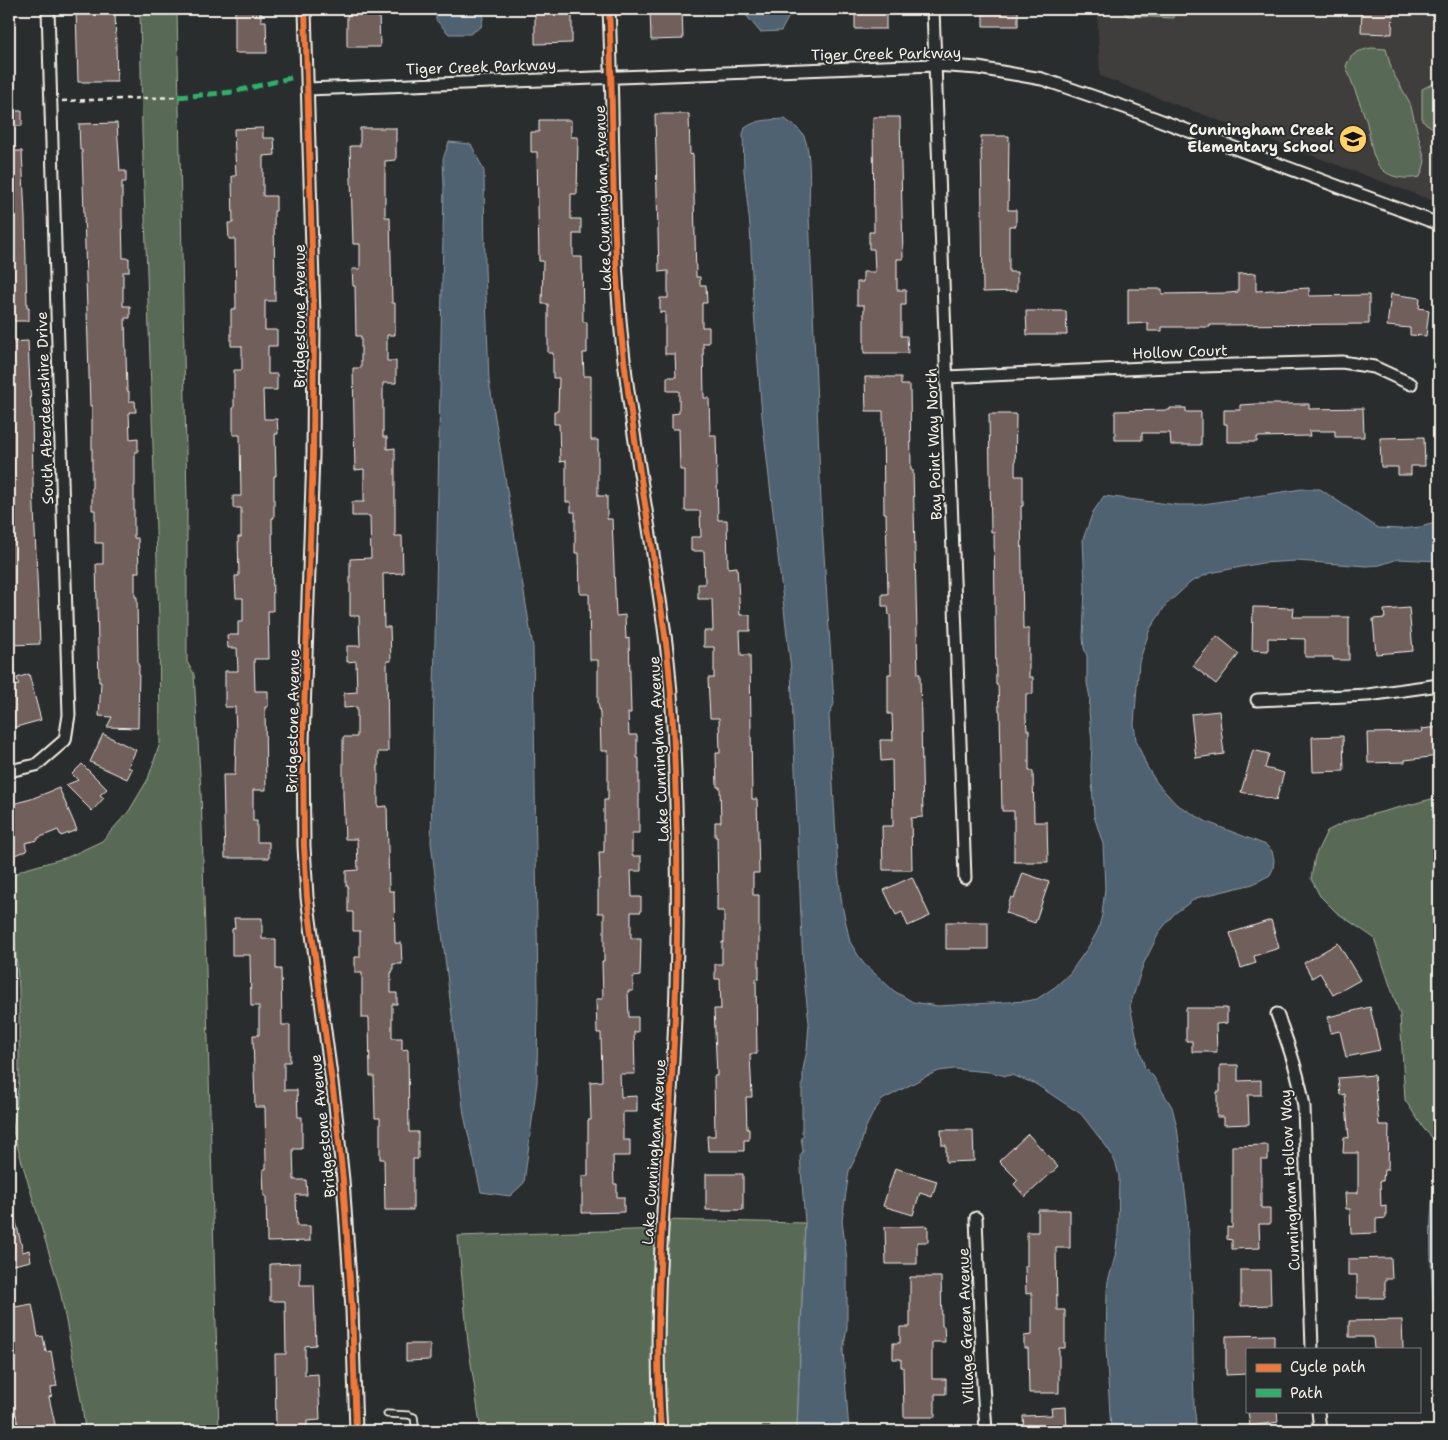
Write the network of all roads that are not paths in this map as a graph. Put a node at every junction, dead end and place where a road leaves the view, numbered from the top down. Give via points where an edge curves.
1 (48, 9) edge
2 (304, 9) edge
3 (609, 9) edge
4 (933, 9) edge
5 (935, 65) junction
6 (611, 77) junction
7 (307, 89) junction
8 (1439, 224) edge
9 (946, 377) junction
10 (1411, 384) dead end
11 (1439, 685) edge
12 (1257, 700) dead end
13 (9, 771) edge
14 (965, 878) dead end
15 (1277, 1014) dead end
16 (976, 1218) dead end
17 (1312, 1348) edge
18 (1318, 1412) edge
19 (387, 1414) dead end
20 (356, 1431) edge
21 (416, 1431) edge
22 (661, 1431) edge
23 (986, 1431) edge
24 (1320, 1431) edge

1 - 13 street, South Aberdeenshire Drive via 69,715 65,740 36,765
2 - 7 street, Bridgestone Avenue
3 - 6 street, Lake Cunningham Avenue
4 - 5 street, Bay Point Way North
5 - 6 street, Tiger Creek Parkway
5 - 8 street, Tiger Creek Parkway via 978,68 1042,79
5 - 9 street, Bay Point Way North
6 - 7 street, Tiger Creek Parkway
6 - 22 street, Lake Cunningham Avenue via 621,328 636,456 672,696 677,945 659,1263
7 - 20 street, Bridgestone Avenue via 314,318 313,455 303,742 304,846 343,1180
9 - 10 street, Hollow Court via 1342,362 1374,367
9 - 14 street, Bay Point Way North
11 - 12 street via 1368,695
15 - 17 street, Cunningham Hollow Way via 1293,1056 1304,1107
16 - 23 street, Village Green Avenue
18 - 24 street
19 - 21 lane via 414,1417

